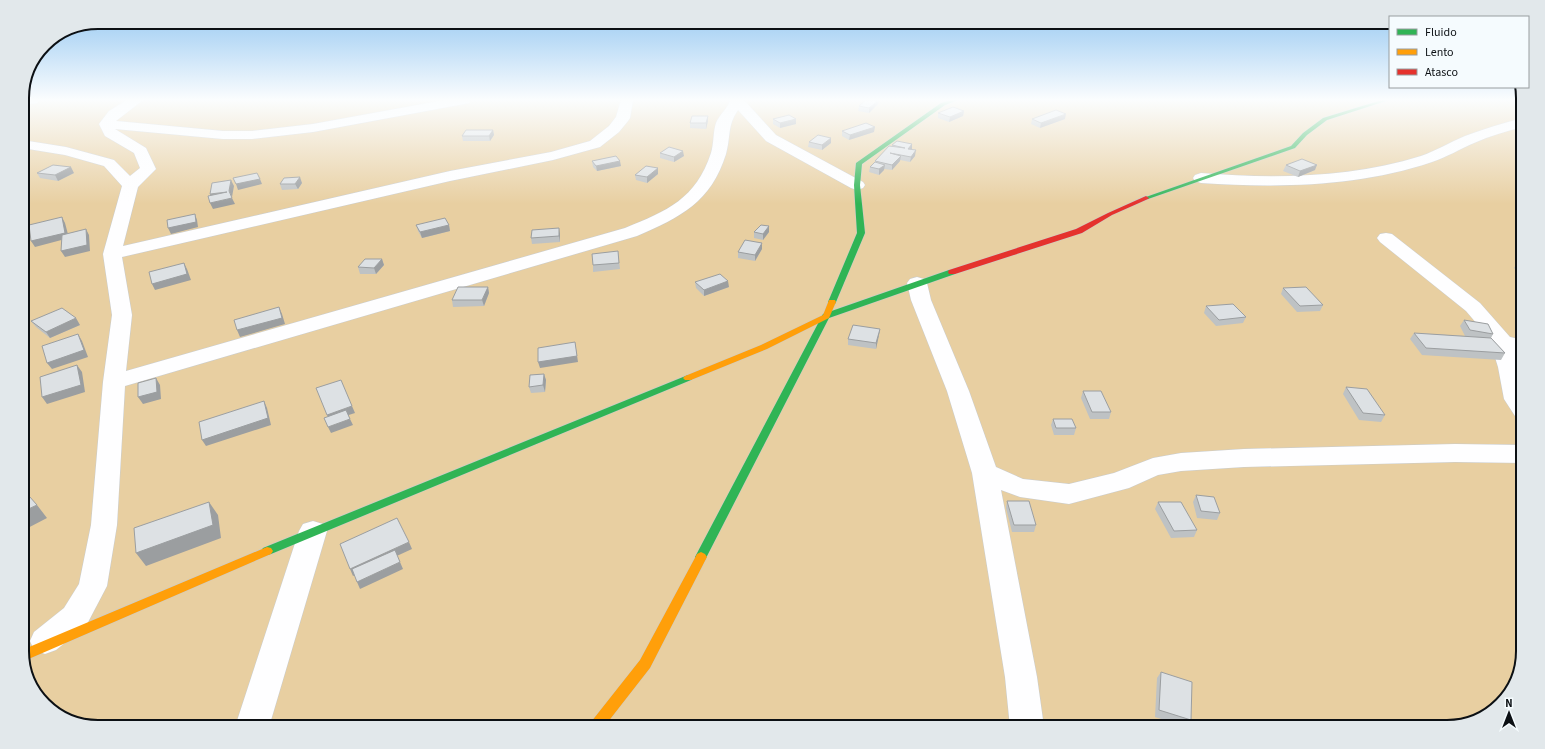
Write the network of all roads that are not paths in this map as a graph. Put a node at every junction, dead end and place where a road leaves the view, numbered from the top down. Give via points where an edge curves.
1 (113, 135) edge
2 (223, 135) edge
3 (252, 135) edge
4 (606, 135) edge
5 (722, 135) edge
6 (768, 135) edge
7 (899, 135) edge
8 (1303, 135) edge
9 (1480, 135) edge
10 (29, 145) edge
11 (1201, 178) junction
12 (130, 185) junction
13 (857, 185) junction
14 (1386, 238) dead end
15 (112, 254) junction
16 (917, 283) junction
17 (826, 316) junction
18 (1502, 342) junction
19 (1516, 345) edge
20 (114, 382) junction
21 (1516, 400) edge
22 (1516, 454) edge
23 (985, 473) junction
24 (313, 531) junction
25 (29, 649) edge
26 (29, 650) edge
27 (254, 720) edge
28 (601, 720) edge
29 (1026, 720) edge

1 - 12 street via 141,151 148,169
2 - 3 street
4 - 15 street via 595,144 553,156 450,176
5 - 20 street via 710,178 692,200 667,218 631,232
6 - 13 street
7 - 13 street via 859,163
8 - 11 street via 1293,147
9 - 11 street via 1428,158 1373,172 1314,181 1286,182
10 - 12 street via 66,151 109,163
11 - 16 street via 1155,194 1079,231
12 - 15 street
13 - 17 street via 861,233
14 - 18 street via 1473,307 1498,334
15 - 20 street via 122,315
16 - 17 street
16 - 23 street via 921,300 958,391
17 - 24 street via 764,347
17 - 28 street via 645,664
18 - 19 street
18 - 21 street
20 - 25 street via 104,525 93,586 75,618
22 - 23 street via 1244,458 1181,462 1153,467 1120,481 1069,494 1020,488
23 - 29 street
24 - 26 street
24 - 27 street

